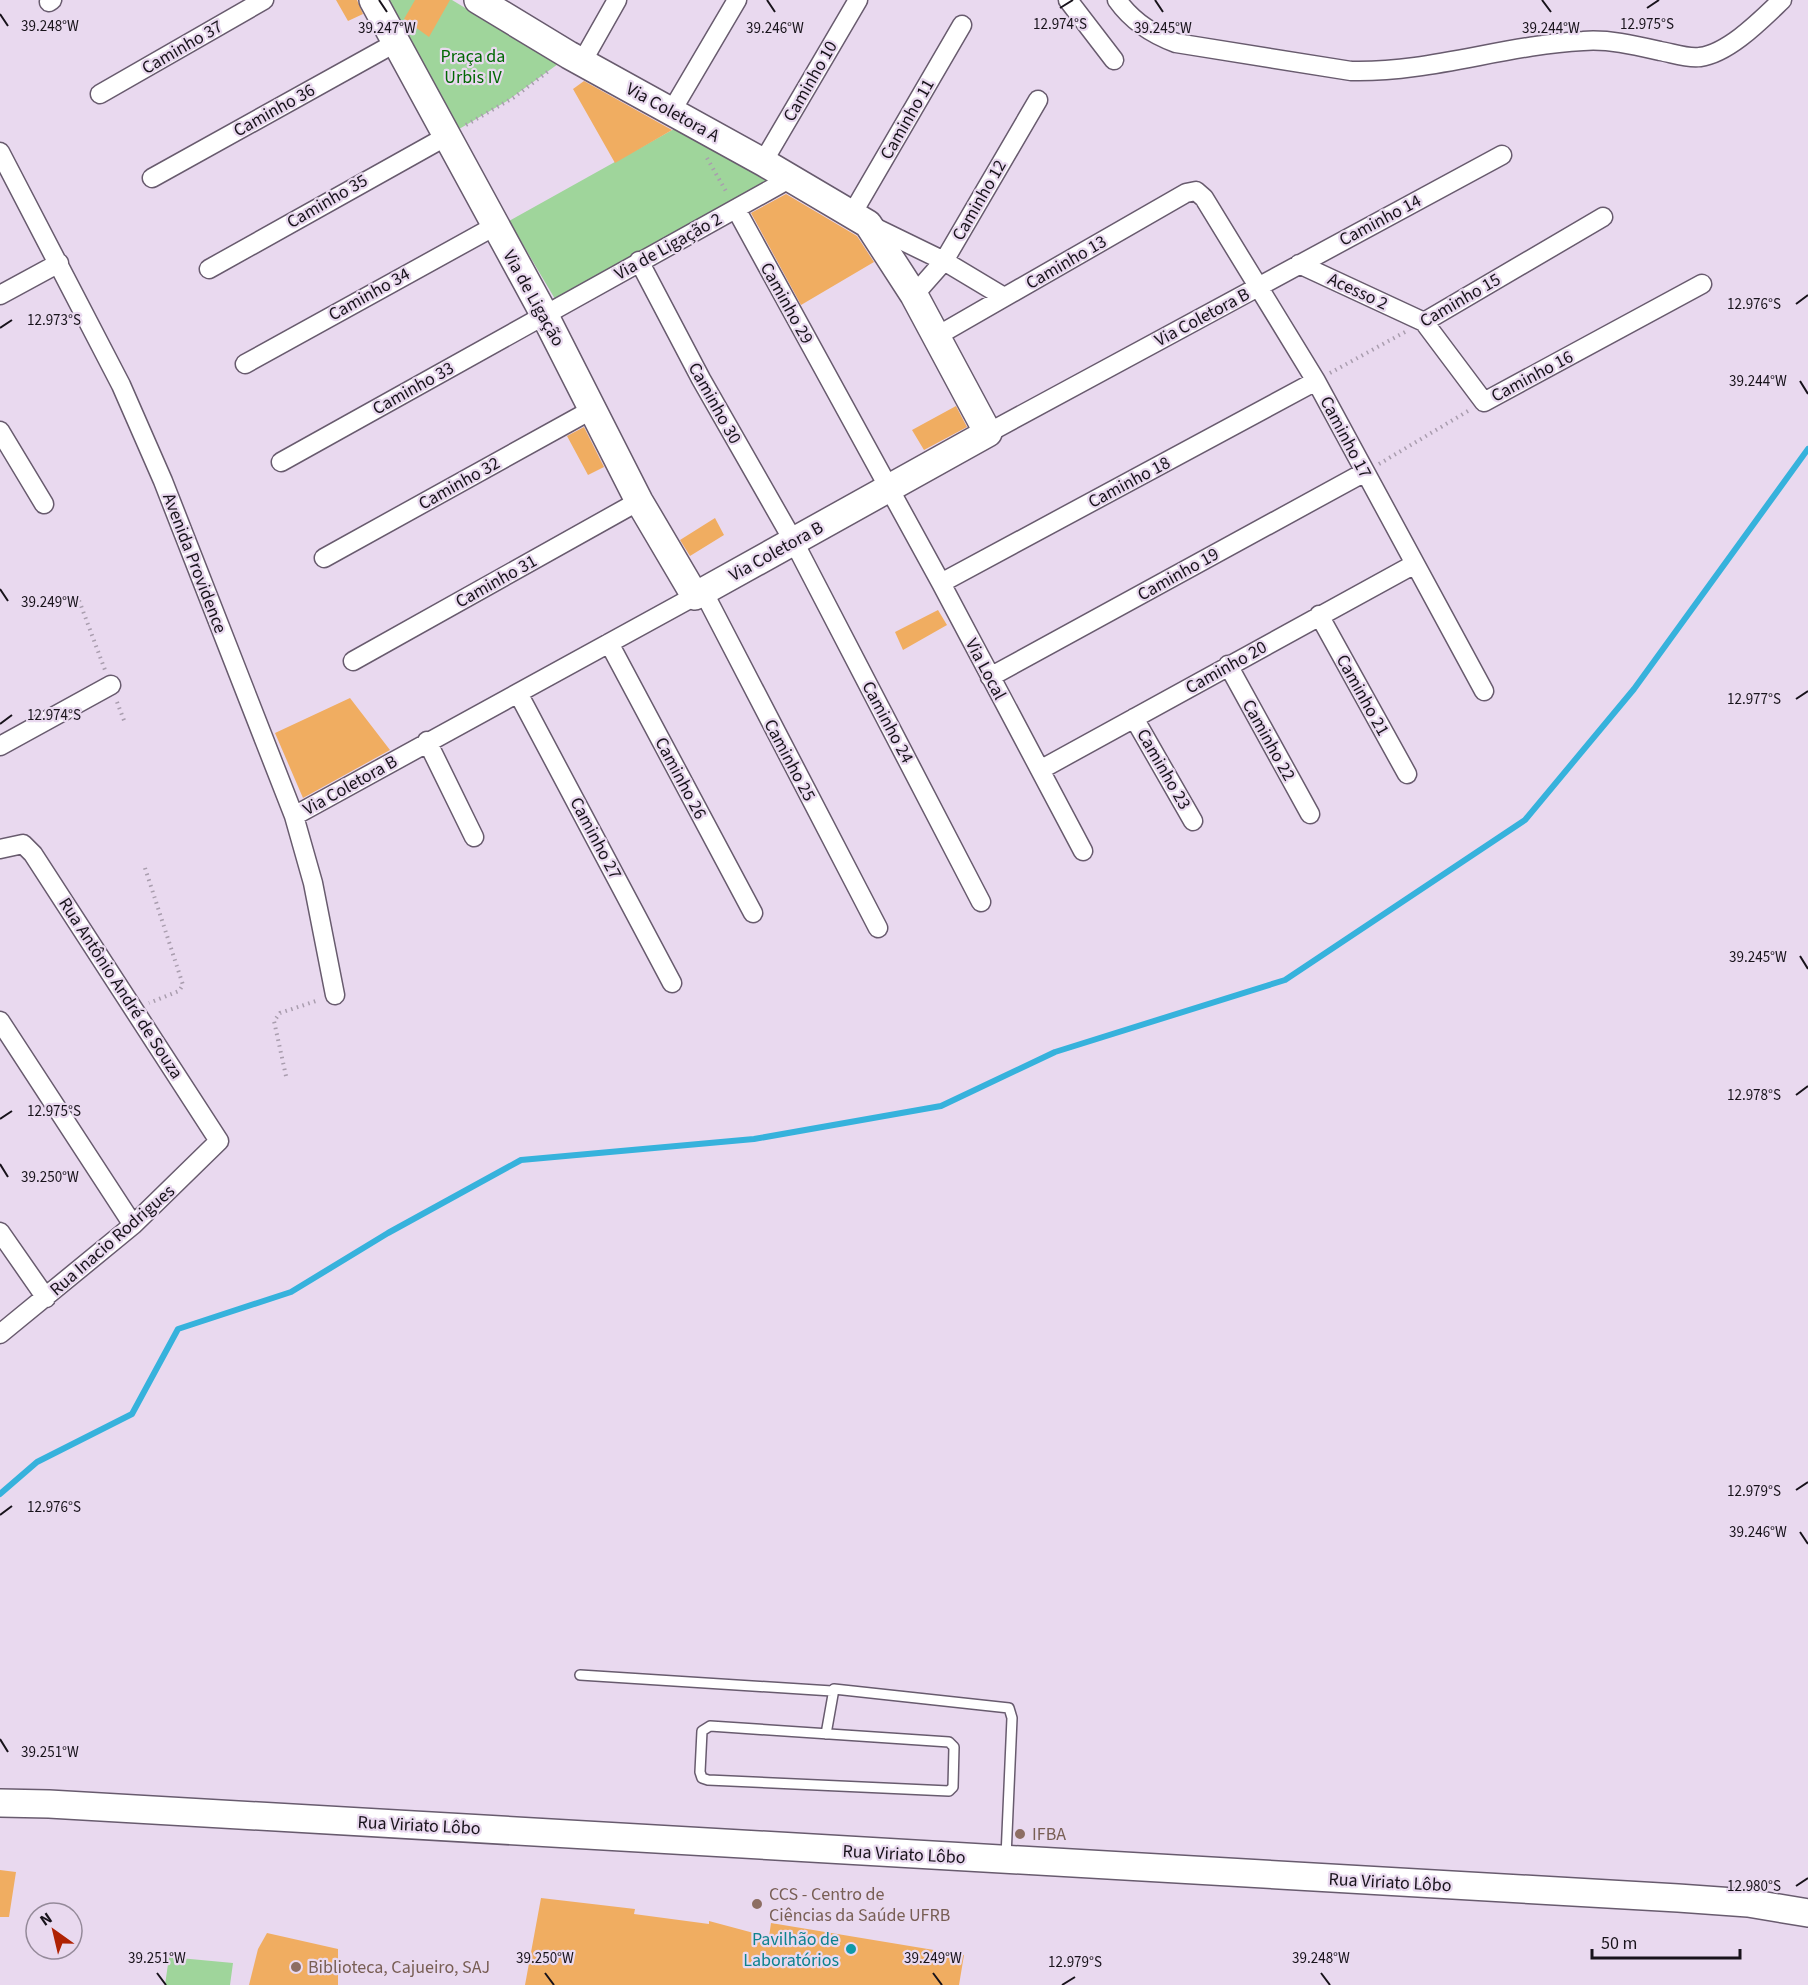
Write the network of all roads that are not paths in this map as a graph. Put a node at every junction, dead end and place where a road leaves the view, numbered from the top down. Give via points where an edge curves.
1 (264, 0) edge
2 (373, 0) edge
3 (617, 0) edge
4 (737, 0) edge
5 (858, 0) edge
6 (1068, 0) edge
7 (1117, 0) edge
8 (1782, 0) edge
9 (490, 3) edge
10 (962, 25) dead end
11 (397, 42) junction
12 (575, 58) junction
13 (1114, 60) dead end
14 (100, 94) dead end
15 (1038, 100) dead end
16 (671, 111) junction
17 (447, 136) junction
18 (0, 152) edge
19 (1502, 155) dead end
20 (763, 162) junction
21 (152, 178) dead end
22 (791, 178) junction
23 (1196, 190) joint
24 (736, 209) junction
25 (1603, 217) dead end
26 (860, 219) junction
27 (495, 226) junction
28 (639, 261) junction
29 (944, 261) junction
30 (59, 263) junction
31 (1299, 264) junction
32 (209, 269) dead end
33 (1702, 284) dead end
34 (1259, 286) junction
35 (0, 295) edge
36 (914, 295) junction
37 (1004, 297) junction
38 (544, 314) junction
39 (1424, 322) junction
40 (937, 336) junction
41 (244, 364) dead end
42 (1316, 381) junction
43 (1484, 402) joint
44 (592, 409) junction
45 (0, 431) edge
46 (988, 433) junction
47 (281, 462) dead end
48 (1365, 472) junction
49 (889, 488) junction
50 (639, 501) junction
51 (44, 504) dead end
52 (794, 542) junction
53 (324, 558) dead end
54 (1413, 565) junction
55 (941, 583) junction
56 (699, 594) junction
57 (1319, 615) junction
58 (609, 643) junction
59 (353, 661) dead end
60 (1228, 665) junction
61 (990, 677) junction
62 (111, 685) road end
63 (1484, 691) dead end
64 (518, 693) junction
65 (1134, 718) junction
66 (427, 741) junction
67 (0, 746) edge
68 (1040, 770) junction
69 (1407, 774) dead end
70 (1310, 814) dead end
71 (294, 816) junction
72 (1193, 821) dead end
73 (474, 837) dead end
74 (8, 846) edge
75 (1083, 851) dead end
76 (981, 902) dead end
77 (753, 914) dead end
78 (878, 928) dead end
79 (672, 983) dead end
80 (335, 995) road end
81 (0, 1021) edge
82 (219, 1141) joint
83 (133, 1225) junction
84 (0, 1232) edge
85 (46, 1298) junction
86 (0, 1334) edge
87 (580, 1675) dead end
88 (832, 1691) junction
89 (826, 1734) junction
90 (0, 1803) edge
91 (1006, 1860) junction
92 (1808, 1913) edge

1 - 14 street, Caminho 37
2 - 11 street, Via de Ligação
3 - 12 street
4 - 16 street
5 - 20 street, Caminho 10
6 - 13 street
7 - 8 street via 1138,24 1176,43 1316,66 1376,71 1584,41 1618,41 1699,58 1752,29
9 - 12 street, Via Coletora A
10 - 26 street, Caminho 11
11 - 17 street, Via de Ligação
11 - 21 street, Caminho 36
12 - 16 street, Via Coletora A
15 - 29 street, Caminho 12
16 - 20 street, Via Coletora A
17 - 27 street, Via de Ligação
17 - 32 street, Caminho 35
18 - 30 street, Avenida Providence
19 - 31 street, Caminho 14
20 - 22 street, Via Coletora A
22 - 24 street, Via de Ligação 2
22 - 26 street, Via Coletora A
23 - 34 street, Caminho 17
23 - 37 street, Caminho 13
24 - 28 street, Via de Ligação 2
24 - 49 street, Caminho 29
25 - 39 street, Caminho 15
26 - 29 street, Via Coletora A
26 - 36 street, Via Coletora A
27 - 38 street, Via de Ligação
27 - 41 street, Caminho 34
28 - 38 street, Via de Ligação 2
28 - 52 street, Caminho 30
29 - 36 street, Caminho 12
29 - 37 street, Via Coletora A
30 - 35 street
30 - 71 street, Avenida Providence via 141,430
31 - 34 street, Caminho 14
31 - 39 street, Acesso 2
33 - 43 street, Caminho 16
34 - 42 street, Caminho 17
34 - 46 street, Via Coletora B
36 - 40 street, Via Coletora A
37 - 40 street, Caminho 13
38 - 44 street, Via de Ligação
38 - 47 street, Caminho 33
39 - 43 street, Acesso 2
40 - 46 street, Via Coletora A
42 - 48 street, Caminho 17
42 - 55 street, Caminho 18
44 - 50 street, Via de Ligação
44 - 53 street, Caminho 32
45 - 51 street
46 - 49 street, Via Coletora B
48 - 54 street, Caminho 17
48 - 61 street, Caminho 19
49 - 52 street, Via Coletora B
49 - 55 street, Via Local
50 - 56 street, Via de Ligação
50 - 59 street, Caminho 31
52 - 56 street, Via Coletora B
52 - 76 street, Caminho 24
54 - 57 street, Caminho 20
54 - 63 street, Caminho 17
55 - 61 street, Via Local
56 - 58 street, Via Coletora B
56 - 78 street, Caminho 25
57 - 60 street, Caminho 20
57 - 69 street, Caminho 21
58 - 64 street, Via Coletora B
58 - 77 street, Caminho 26
60 - 65 street, Caminho 20
60 - 70 street, Caminho 22
61 - 68 street, Via Local
62 - 67 street
64 - 66 street, Via Coletora B
64 - 79 street, Caminho 27
65 - 68 street, Caminho 20
65 - 72 street, Caminho 23
66 - 71 street, Via Coletora B
66 - 73 street
68 - 75 street, Via Local
71 - 80 street, Avenida Providence via 313,883
74 - 82 street, Rua Antônio André de Souza via 23,843 33,854
81 - 83 street
82 - 83 street, Rua Inacio Rodrigues
83 - 85 street, Rua Inacio Rodrigues
84 - 85 street
85 - 86 street, Rua Inacio Rodrigues
87 - 88 lane
88 - 89 lane
88 - 91 lane via 1009,1708 1012,1718
89 - 89 lane via 951,1743 952,1790 708,1780 701,1776 702,1731 706,1727
90 - 91 street, Rua Viriato Lôbo
91 - 92 street, Rua Viriato Lôbo via 1748,1903

